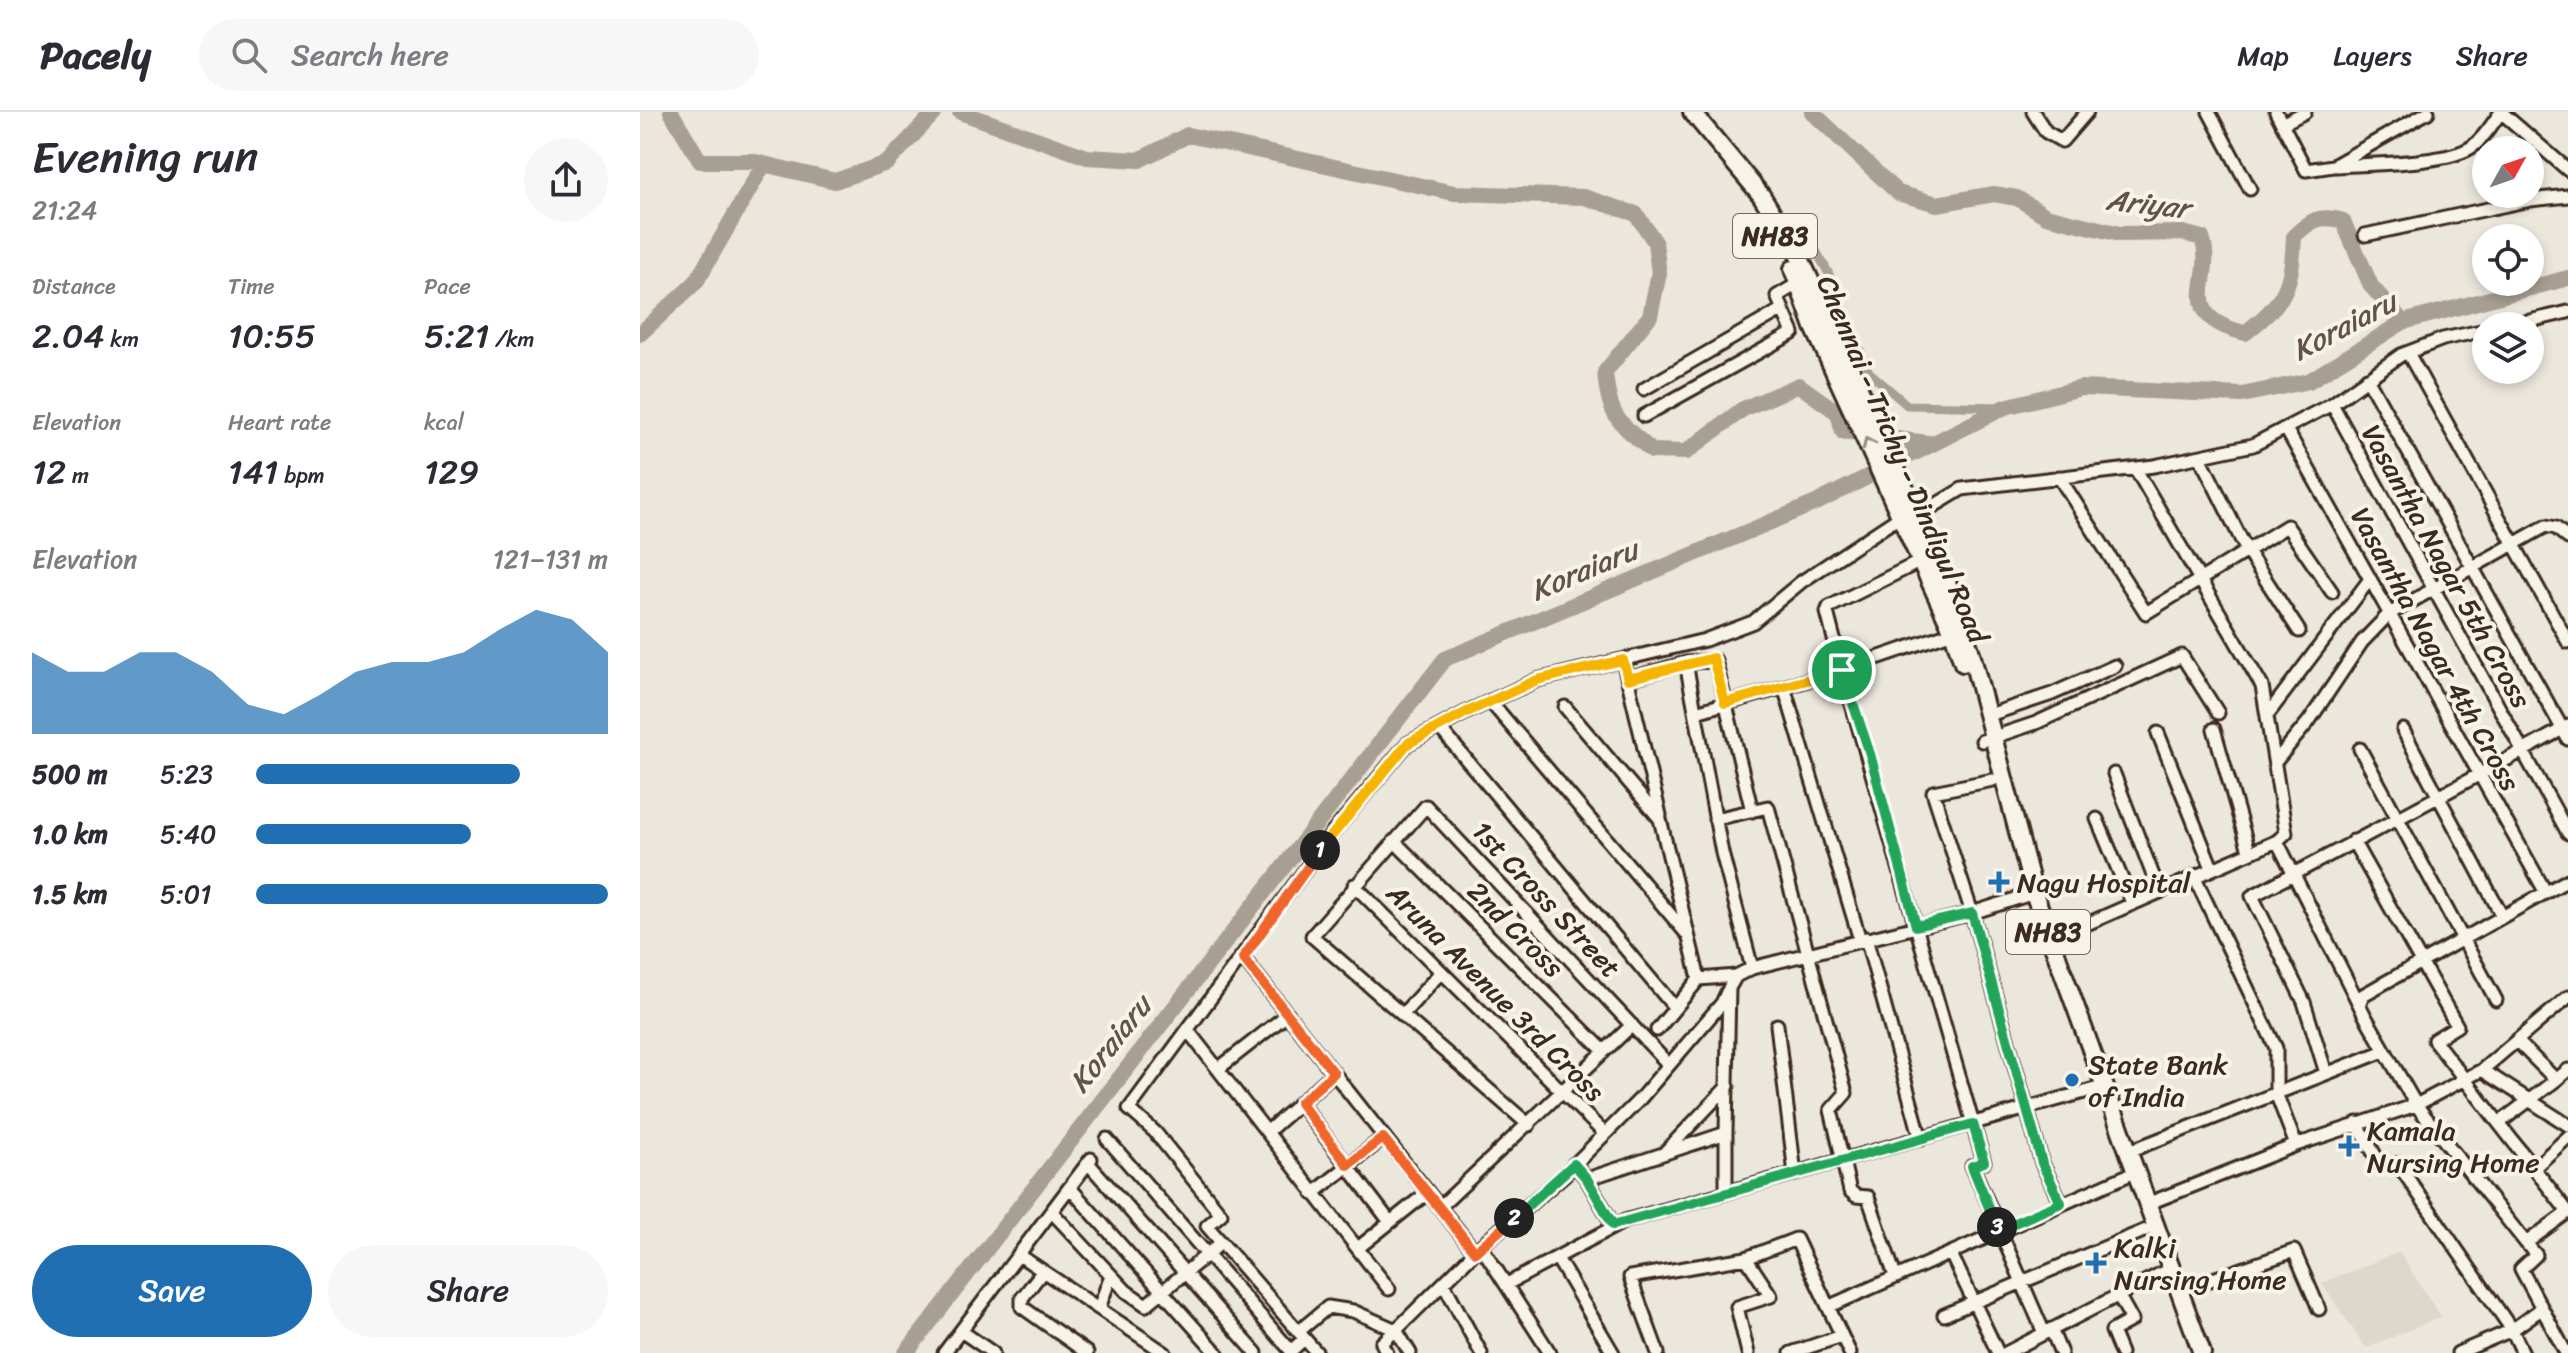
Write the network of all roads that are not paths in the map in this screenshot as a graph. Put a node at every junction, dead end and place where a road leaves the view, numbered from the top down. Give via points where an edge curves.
1 (1681, 112) edge
2 (1692, 112) edge
3 (2033, 112) edge
4 (2087, 112) edge
5 (2209, 112) edge
6 (2276, 112) edge
7 (2305, 112) edge
8 (2428, 112) edge
9 (2501, 112) edge
10 (2282, 124) junction
11 (2333, 166) junction
12 (2568, 170) edge
13 (2250, 189) dead end
14 (2568, 196) edge
15 (2365, 235) dead end
16 (1799, 283) junction
17 (1783, 309) junction
18 (2568, 312) edge
19 (2544, 318) edge
20 (2472, 333) edge
21 (2408, 353) junction
22 (1845, 375) junction
23 (2367, 378) junction
24 (1644, 389) dead end
25 (2332, 404) junction
26 (1644, 416) dead end
27 (2286, 429) junction
28 (2200, 457) junction
29 (2135, 468) junction
30 (2059, 477) junction
31 (1908, 511) junction
32 (2568, 538) edge
33 (2514, 543) junction
34 (2247, 551) junction
35 (1921, 561) junction
36 (2471, 567) junction
37 (2370, 579) junction
38 (2198, 580) junction
39 (2432, 590) junction
40 (2332, 592) dead end
41 (2389, 614) junction
42 (2299, 631) dead end
43 (1953, 632) junction
44 (2568, 642) edge
45 (1623, 660) junction
46 (1686, 663) junction
47 (2115, 666) dead end
48 (1842, 670) junction
49 (1628, 679) junction
50 (1784, 687) junction
51 (1490, 701) junction
52 (1725, 703) junction
53 (1565, 707) dead end
54 (1696, 712) junction
55 (2218, 713) dead end
56 (1986, 716) junction
57 (2269, 720) junction
58 (1439, 727) junction
59 (2214, 729) dead end
60 (2403, 730) dead end
61 (2566, 731) edge
62 (2158, 733) dead end
63 (1987, 740) junction
64 (2360, 749) dead end
65 (2521, 752) junction
66 (2276, 761) junction
67 (2114, 774) dead end
68 (2480, 777) junction
69 (1993, 780) junction
70 (2438, 799) junction
71 (1752, 811) junction
72 (2395, 818) junction
73 (1660, 819) junction
74 (1715, 819) junction
75 (2097, 819) dead end
76 (2568, 833) edge
77 (1394, 841) junction
78 (2277, 841) junction
79 (2353, 841) junction
80 (2249, 851) junction
81 (2212, 868) junction
82 (2296, 873) junction
83 (2194, 876) junction
84 (2568, 880) edge
85 (1354, 885) junction
86 (2159, 891) junction
87 (2545, 891) junction
88 (2030, 895) junction
89 (2132, 903) junction
90 (1972, 913) junction
91 (2502, 916) junction
92 (1916, 926) junction
93 (1688, 935) junction
94 (1863, 939) junction
95 (2464, 939) junction
96 (2050, 940) junction
97 (1805, 954) junction
98 (1243, 958) junction
99 (2421, 962) junction
100 (1752, 968) junction
101 (1441, 972) junction
102 (1736, 976) junction
103 (1699, 979) junction
104 (1729, 988) junction
105 (2568, 997) edge
106 (2496, 1000) dead end
107 (2360, 1002) junction
108 (1675, 1008) junction
109 (1288, 1014) junction
110 (1403, 1014) junction
111 (1632, 1025) junction
112 (1777, 1025) dead end
113 (1657, 1030) dead end
114 (1189, 1032) junction
115 (2517, 1041) junction
116 (1604, 1051) junction
117 (2384, 1051) junction
118 (1669, 1065) junction
119 (1218, 1069) junction
120 (2482, 1070) junction
121 (2568, 1070) edge
122 (1334, 1073) junction
123 (2326, 1073) junction
124 (2556, 1080) junction
125 (2462, 1081) junction
126 (1728, 1086) junction
127 (2095, 1089) junction
128 (1562, 1091) junction
129 (2276, 1093) junction
130 (2529, 1102) junction
131 (1300, 1103) junction
132 (2416, 1105) junction
133 (2026, 1108) junction
134 (2357, 1123) junction
135 (2499, 1123) junction
136 (1973, 1124) junction
137 (1529, 1125) junction
138 (2568, 1125) edge
139 (1267, 1132) junction
140 (1726, 1133) junction
141 (1605, 1134) junction
142 (2568, 1137) edge
143 (1383, 1138) junction
144 (1107, 1139) dead end
145 (1921, 1139) junction
146 (2296, 1145) junction
147 (2123, 1153) junction
148 (1663, 1154) junction
149 (1843, 1160) junction
150 (1574, 1164) junction
151 (1348, 1165) junction
152 (2535, 1167) junction
153 (1795, 1174) junction
154 (2126, 1176) junction
155 (1587, 1179) junction
156 (1070, 1188) junction
157 (1428, 1192) junction
158 (1726, 1193) junction
159 (1313, 1194) junction
160 (2061, 1203) junction
161 (2147, 1204) junction
162 (1440, 1207) junction
163 (1052, 1212) junction
164 (1390, 1222) junction
165 (1613, 1225) junction
166 (1998, 1230) junction
167 (2146, 1230) junction
168 (1221, 1243) junction
169 (2526, 1243) junction
170 (1358, 1248) junction
171 (1478, 1249) junction
172 (1951, 1254) junction
173 (1019, 1255) junction
174 (1207, 1255) junction
175 (1557, 1258) junction
176 (1746, 1258) junction
177 (1043, 1271) junction
178 (1186, 1273) junction
179 (2162, 1273) junction
180 (1111, 1275) junction
181 (1895, 1276) junction
182 (2019, 1283) junction
183 (1444, 1284) junction
184 (1507, 1284) junction
185 (1389, 1289) dead end
186 (2178, 1291) junction
187 (1164, 1292) junction
188 (2117, 1293) junction
189 (1974, 1302) junction
190 (1830, 1306) junction
191 (1099, 1308) junction
192 (2319, 1309) dead end
193 (2541, 1309) junction
194 (1944, 1315) dead end
195 (1396, 1330) junction
196 (2512, 1330) junction
197 (961, 1331) junction
198 (2048, 1331) junction
199 (1302, 1335) junction
200 (1842, 1336) junction
201 (1158, 1351) edge
202 (1289, 1352) edge
203 (944, 1353) edge
204 (993, 1353) edge
205 (1087, 1353) edge
206 (1217, 1353) edge
207 (1256, 1353) edge
208 (1317, 1353) edge
209 (1387, 1353) edge
210 (1410, 1353) edge
211 (1481, 1353) edge
212 (1550, 1353) edge
213 (1613, 1353) edge
214 (1658, 1353) edge
215 (1748, 1353) edge
216 (1791, 1353) edge
217 (1850, 1353) edge
218 (1998, 1353) edge
219 (2006, 1353) edge
220 (2061, 1353) edge
221 (2121, 1353) edge
222 (2192, 1353) edge
223 (2202, 1353) edge
224 (2458, 1353) edge
225 (2523, 1353) edge
226 (2566, 1353) edge

1 - 16 highway, Chennai - Trichy - Dindigul Road / NH83 via 1741,185
2 - 22 highway, Chennai - Trichy - Dindigul Road via 1761,195 1799,256
3 - 4 street via 2046,132 2062,141
5 - 13 street
6 - 10 street
7 - 10 street
8 - 11 street
9 - 11 street via 2475,146 2462,153
9 - 12 street
10 - 11 street via 2306,170
14 - 15 street
16 - 17 street via 1777,296
16 - 22 highway, Chennai - Trichy - Dindigul Road / NH83
17 - 24 street
17 - 26 street via 1793,333
18 - 19 street
20 - 21 street
21 - 23 street
21 - 33 street
22 - 31 highway, Chennai - Trichy - Dindigul Road / NH83
23 - 25 street
23 - 36 street
25 - 27 street
25 - 39 street, Vasantha Nagar 5th Cross
27 - 28 street via 2253,445
27 - 37 street, Vasantha Nagar 4th Cross
28 - 29 street
28 - 34 street
29 - 30 street
29 - 38 street
30 - 31 street via 1962,489
30 - 38 street via 2146,613
31 - 35 highway, Chennai - Trichy - Dindigul Road / NH83
31 - 45 street via 1801,582 1753,622
31 - 56 highway, Chennai - Trichy - Dindigul Road / NH83 via 1958,610
32 - 33 street via 2546,526
33 - 36 street
33 - 44 street
34 - 38 street
34 - 40 street via 2287,526
34 - 42 street
35 - 43 highway, Chennai - Trichy - Dindigul Road / NH83
35 - 48 street via 1829,607
36 - 39 street
36 - 61 street
37 - 41 street, Vasantha Nagar 4th Cross
37 - 57 street
38 - 57 street via 2262,686
39 - 41 street
39 - 65 street, Vasantha Nagar 5th Cross
41 - 66 street via 2362,642
41 - 68 street, Vasantha Nagar 4th Cross
43 - 48 street
43 - 63 highway, Chennai - Trichy - Dindigul Road / NH83
45 - 49 street
45 - 51 street via 1537,680
46 - 49 street
46 - 52 street via 1715,660
46 - 54 street
47 - 56 street
48 - 50 street
48 - 92 street
49 - 73 street
50 - 52 street
50 - 94 street
51 - 58 street
51 - 93 street
52 - 54 street
52 - 71 street
53 - 73 street
54 - 74 street
55 - 63 street via 2182,656
56 - 63 highway, Chennai - Trichy - Dindigul Road / NH83
57 - 66 street
58 - 98 street via 1407,744 1384,769
58 - 108 street
59 - 80 street
60 - 70 street
61 - 65 street
62 - 81 street
63 - 69 highway, Chennai - Trichy - Dindigul Road / NH83
63 - 88 highway, Chennai - Trichy - Dindigul Road / NH83
64 - 72 street
65 - 68 street
65 - 76 street, Vasantha Nagar 5th Cross
66 - 78 street via 2286,833
67 - 86 street
68 - 70 street
68 - 87 street, Vasantha Nagar 4th Cross
69 - 88 highway, Chennai - Trichy - Dindigul Road / NH83
69 - 90 street via 1933,792
70 - 72 street
70 - 91 street
71 - 74 street
71 - 97 street via 1768,807
72 - 79 street
72 - 95 street
73 - 93 street
74 - 100 street
75 - 89 street
77 - 85 street
77 - 111 street, 1st Cross Street via 1426,806
77 - 116 street, 2nd Cross
78 - 80 street
78 - 82 street
79 - 82 street
79 - 99 street
80 - 81 street
81 - 83 street
82 - 107 street
82 - 123 street via 2252,896 2304,1002
83 - 86 street
83 - 129 street via 2276,1048
84 - 87 street
85 - 101 street, Aruna Avenue 3rd Cross
85 - 110 street via 1312,936
86 - 89 street
87 - 91 street
88 - 90 street
88 - 96 highway, Chennai - Trichy - Dindigul Road / NH83
88 - 127 highway, Chennai - Trichy - Dindigul Road / NH83
89 - 96 street
90 - 92 street
90 - 133 street
91 - 95 street
92 - 94 street
92 - 136 street
93 - 103 street
94 - 97 street
94 - 145 street
95 - 99 street
95 - 106 street
96 - 147 highway, Chennai - Trichy - Dindigul Road / NH83
97 - 100 street
97 - 149 street via 1846,1093 1831,1110
98 - 109 street
98 - 114 street
99 - 107 street via 2363,995
99 - 125 street via 2457,1026 2434,1040
100 - 102 street
101 - 110 street
101 - 128 street, Aruna Avenue 3rd Cross
102 - 103 street
102 - 104 street
103 - 108 street
104 - 118 street
104 - 126 street
105 - 115 street
107 - 117 street
108 - 113 street
109 - 119 street
109 - 122 street
110 - 137 street
111 - 116 street
111 - 118 street, 1st Cross Street
112 - 153 street
114 - 119 street
114 - 168 street via 1129,1109 1155,1132 1221,1214 1207,1226
115 - 120 street
115 - 124 street
116 - 128 street
117 - 123 street
117 - 132 street
118 - 141 street
119 - 139 street
120 - 125 street
120 - 130 street
121 - 124 street
122 - 131 street
122 - 143 street
123 - 129 street
124 - 130 street
125 - 132 street
125 - 135 street
126 - 140 street
126 - 148 street
127 - 133 street
127 - 147 highway, Chennai - Trichy - Dindigul Road / NH83
128 - 137 street
128 - 141 street, Aruna Avenue 3rd Cross
129 - 146 street
129 - 147 street
130 - 135 street
130 - 138 street
131 - 139 street
131 - 151 street
132 - 134 street
132 - 169 street
133 - 136 street
133 - 160 street via 2042,1163
134 - 146 street
134 - 196 street via 2381,1166 2398,1164
135 - 152 street
136 - 145 street
136 - 166 street via 1984,1162 1972,1166
137 - 162 street
139 - 159 street
140 - 148 street
140 - 158 street
141 - 150 street
142 - 152 street
143 - 151 street
143 - 157 street
144 - 174 street
145 - 149 street
146 - 161 street
147 - 154 highway, Chennai - Trichy - Dindigul Road / NH83
147 - 161 highway, Chennai - Trichy - Dindigul Road / NH83
148 - 155 street
149 - 153 street
149 - 181 street via 1850,1191 1868,1197
150 - 155 street
150 - 171 street
151 - 159 street
151 - 164 street
152 - 169 street via 2568,1212
153 - 158 street
154 - 160 street
154 - 167 highway, Chennai - Trichy - Dindigul Road / NH83
155 - 165 street
156 - 163 street
156 - 178 street via 1090,1161
156 - 187 street
157 - 162 street
157 - 164 street
158 - 165 street
159 - 170 street
160 - 166 street
161 - 186 highway, Chennai - Trichy - Dindigul Road / NH83
162 - 171 street
163 - 173 street
163 - 180 street
164 - 170 street
165 - 175 street
166 - 172 street
166 - 182 street
167 - 179 highway, Chennai - Trichy - Dindigul Road / NH83
167 - 182 street
168 - 174 street
168 - 199 street
169 - 193 street via 2536,1255 2521,1269
170 - 185 street
171 - 183 street
171 - 184 street
172 - 181 street
172 - 189 street
173 - 177 street
173 - 197 street
174 - 178 street
174 - 202 street
175 - 184 street
175 - 213 street
176 - 190 street via 1796,1239
176 - 214 street via 1630,1277
176 - 215 street via 1771,1296 1737,1307
177 - 191 street
177 - 205 street via 1022,1298 1022,1307
178 - 187 street
178 - 207 street
179 - 188 street
179 - 222 highway, Chennai - Trichy - Dindigul Road / NH83
180 - 187 street via 1146,1305
180 - 191 street
181 - 190 street
182 - 189 street
182 - 198 street
183 - 195 street
183 - 211 street
184 - 212 street
186 - 192 street via 2294,1251
186 - 223 highway, Chennai - Trichy - Dindigul Road / NH83
187 - 206 street
188 - 198 street
188 - 221 street via 2132,1320 2112,1331
189 - 194 street
189 - 218 street
190 - 200 street
191 - 201 street
193 - 196 street
193 - 226 street
195 - 199 street via 1353,1311 1328,1307
195 - 209 street via 1382,1343
195 - 210 street
196 - 224 street
196 - 225 street
197 - 203 street
197 - 204 street
198 - 219 street
198 - 220 street
199 - 202 street
199 - 208 street
200 - 216 street
200 - 217 street

